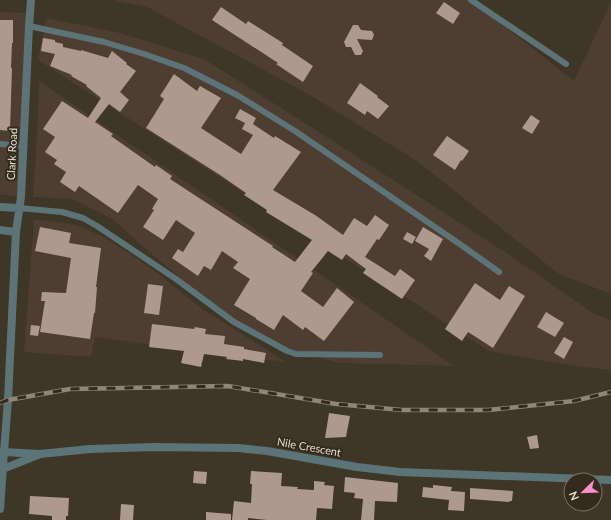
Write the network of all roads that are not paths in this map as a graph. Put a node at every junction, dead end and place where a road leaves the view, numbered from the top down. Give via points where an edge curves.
1 (31, 0) edge
2 (471, 0) edge
3 (29, 26) junction
4 (566, 64) dead end
5 (0, 144) edge
6 (23, 146) junction
7 (0, 207) edge
8 (19, 208) junction
9 (0, 230) edge
10 (16, 232) junction
11 (499, 272) dead end
12 (380, 355) dead end
13 (2, 452) edge
14 (40, 454) junction
15 (2, 470) edge
16 (611, 480) edge
17 (0, 509) edge

1 - 3 street, Clark Road
2 - 4 lane
3 - 6 street, Clark Road
3 - 11 lane via 104,42 144,54 184,68 231,92 295,131
5 - 6 lane
6 - 8 street, Clark Road
7 - 8 street
8 - 10 street, Clark Road
8 - 12 lane via 62,212 83,218 176,279 234,322 286,351 296,354
9 - 10 street
10 - 13 street, Clark Road via 8,400
13 - 14 street, Nile Crescent
13 - 15 street, Clark Road
14 - 15 street
14 - 16 street, Nile Crescent via 153,447 238,448 400,472
15 - 17 street, Clark Road

